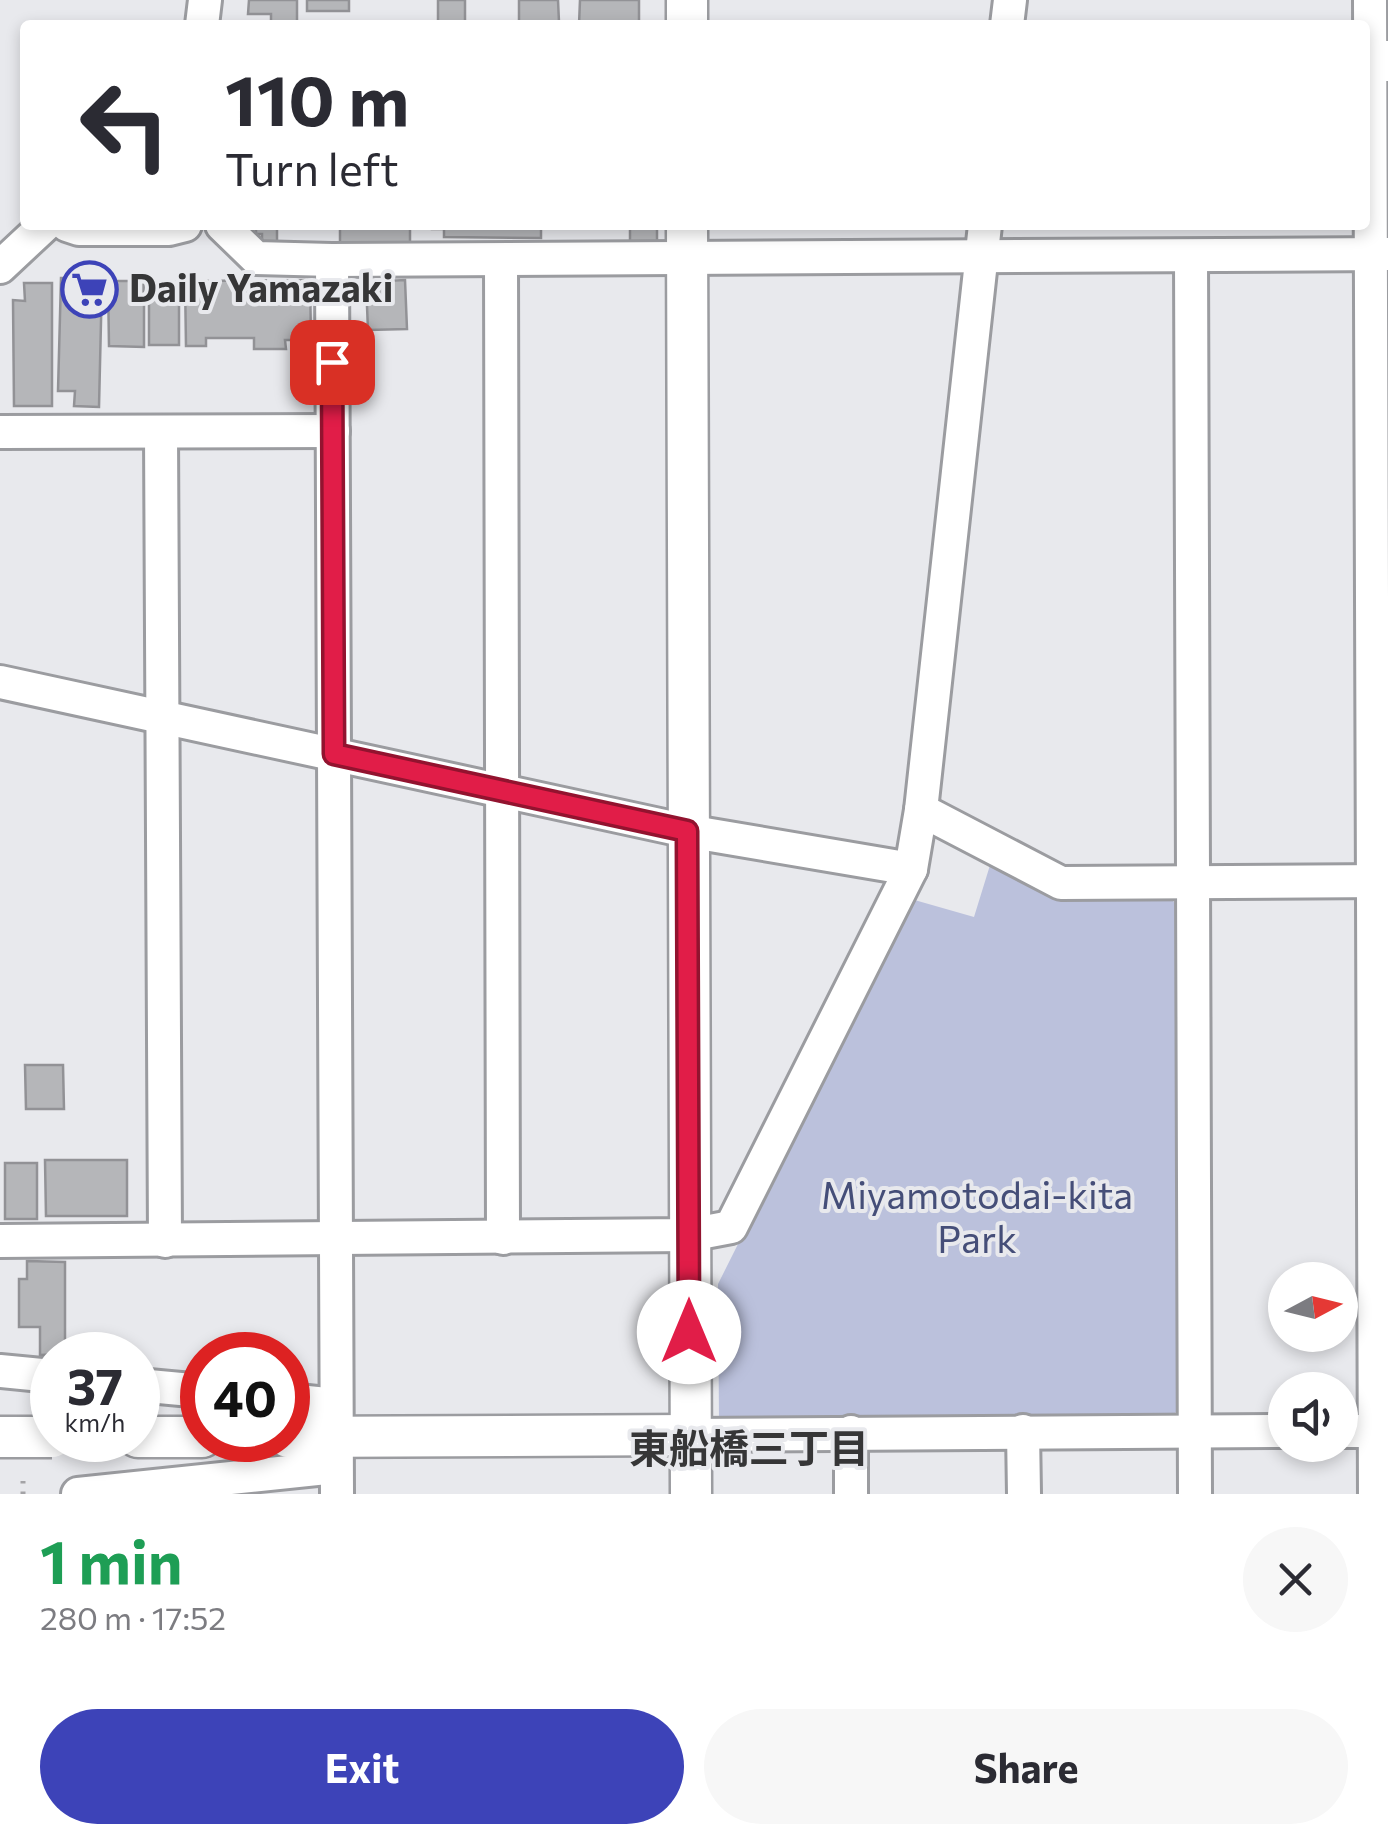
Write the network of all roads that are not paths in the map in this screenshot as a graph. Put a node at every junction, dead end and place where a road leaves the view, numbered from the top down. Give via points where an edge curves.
1 (1370, 0) edge
2 (1374, 60) edge
3 (41, 230) edge
4 (227, 230) edge
5 (983, 241) edge
6 (687, 243) edge
7 (1379, 254) edge
8 (1190, 257) junction
9 (332, 260) junction
10 (501, 260) junction
11 (0, 267) edge
12 (332, 431) junction
13 (0, 432) edge
14 (162, 432) junction
15 (0, 682) edge
16 (160, 718) junction
17 (334, 754) junction
18 (501, 790) junction
19 (922, 810) junction
20 (687, 831) junction
21 (911, 869) junction
22 (1191, 882) junction
23 (1381, 882) edge
24 (689, 1235) junction
25 (502, 1238) junction
26 (336, 1239) junction
27 (0, 1241) edge
28 (164, 1241) junction
29 (0, 1371) edge
30 (30, 1374) edge
31 (1194, 1431) junction
32 (1268, 1431) edge
33 (850, 1432) junction
34 (1023, 1432) junction
35 (1358, 1432) edge
36 (1375, 1432) junction
37 (690, 1435) junction
38 (0, 1437) edge
39 (30, 1437) edge
40 (310, 1437) edge
41 (336, 1451) edge
42 (78, 1494) edge
43 (691, 1494) edge
44 (851, 1494) edge
45 (1024, 1494) edge
46 (1195, 1494) edge
47 (1375, 1494) edge

1 - 2 street
2 - 7 street
3 - 11 street
4 - 9 street via 256,258
5 - 6 street
5 - 8 street
5 - 19 street
6 - 10 street
6 - 20 street
7 - 8 street
7 - 23 street
8 - 22 street
9 - 10 street
9 - 12 street
10 - 18 street
12 - 14 street
12 - 17 street
13 - 14 street
14 - 16 street
15 - 16 street
16 - 17 street
16 - 28 street
17 - 18 street
17 - 26 street
18 - 20 street
18 - 25 street
19 - 21 street
19 - 22 street via 1061,883
20 - 21 street
20 - 24 street
21 - 24 street via 731,1228
22 - 23 street
22 - 31 street
23 - 36 street
24 - 25 street
24 - 37 street
25 - 26 street
26 - 28 street
26 - 41 street
27 - 28 street
29 - 30 street
31 - 32 street
31 - 34 street
31 - 46 street
33 - 34 street
33 - 37 street
33 - 44 street
34 - 45 street
35 - 36 street
36 - 47 street
37 - 41 street
37 - 43 street
38 - 39 street, bridge
40 - 41 street
41 - 42 street

